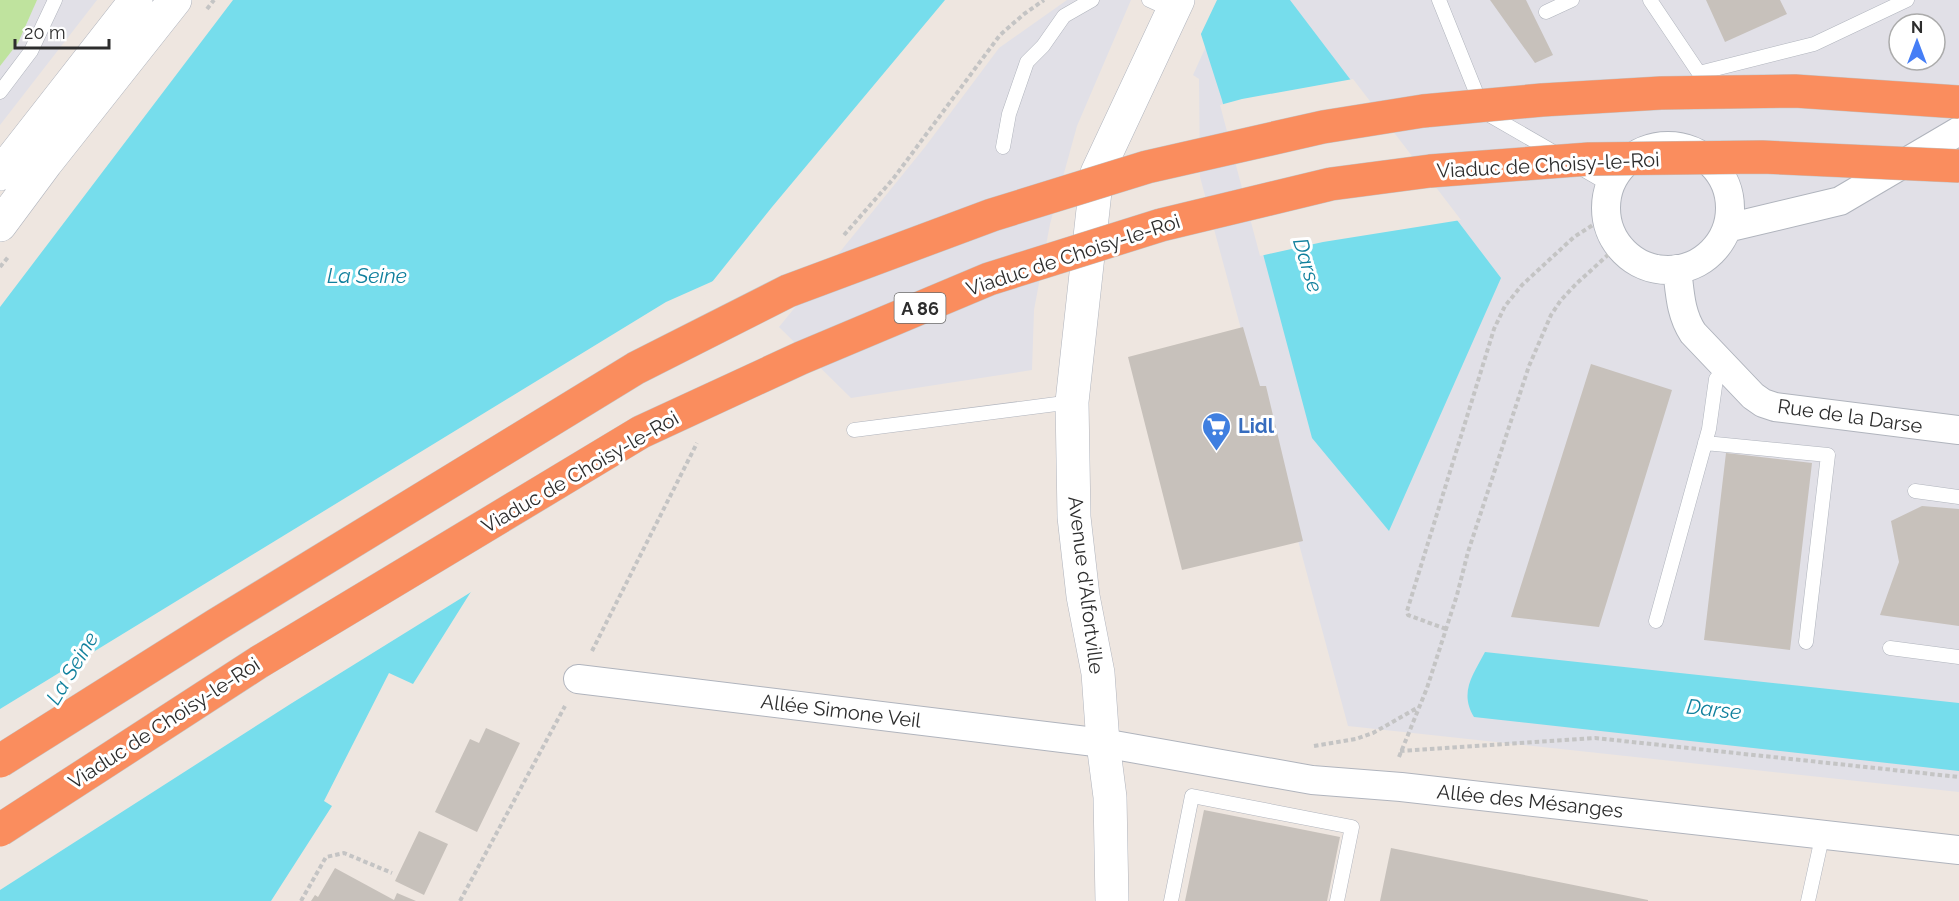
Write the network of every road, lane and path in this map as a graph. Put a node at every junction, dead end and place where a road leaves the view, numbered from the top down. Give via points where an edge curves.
1 (55, 0) edge
2 (136, 0) edge
3 (175, 0) edge
4 (1044, 0) edge
5 (1092, 0) edge
6 (1439, 0) edge
7 (1572, 0) edge
8 (1650, 0) edge
9 (1907, 0) edge
10 (1169, 4) edge
11 (1546, 12) dead end
12 (0, 92) edge
13 (1959, 102) edge
14 (1959, 131) edge
15 (1003, 147) dead end
16 (1959, 166) edge
17 (0, 174) edge
18 (1610, 185) junction
19 (1607, 216) junction
20 (0, 225) edge
21 (1727, 228) junction
22 (840, 239) dead end
23 (1619, 245) junction
24 (1677, 269) junction
25 (1726, 368) junction
26 (1072, 402) junction
27 (854, 430) dead end
28 (1959, 430) edge
29 (702, 433) dead end
30 (1706, 443) junction
31 (1915, 491) dead end
32 (1959, 497) edge
33 (1656, 621) dead end
34 (1446, 629) junction
35 (1806, 642) dead end
36 (1890, 648) dead end
37 (1959, 657) edge
38 (578, 679) junction
39 (1418, 708) junction
40 (1103, 743) junction
41 (1314, 746) dead end
42 (1400, 751) junction
43 (0, 761) edge
44 (1959, 777) edge
45 (1401, 787) junction
46 (0, 830) edge
47 (1823, 833) junction
48 (1959, 850) edge
49 (392, 873) dead end
50 (301, 901) edge
51 (460, 901) edge
52 (1112, 901) edge
53 (1171, 901) edge
54 (1337, 901) edge
55 (1808, 901) edge

1 - 12 lane via 31,51
2 - 17 main road
3 - 20 main road
4 - 22 path via 1000,35 892,178
5 - 15 lane via 1064,16 1027,62 1009,114
6 - 18 lane via 1484,112
7 - 11 lane
8 - 9 lane via 1699,73 1814,44
10 - 26 main road, Avenue d'Alfortville via 1097,173
13 - 43 highway, bridge via 1795,91 1661,93 1423,111 1323,127 1147,167 992,215 788,291 636,368
14 - 21 street via 1840,201
16 - 46 highway, Viaduc de Choisy-le-Roi / A 86, bridge via 1762,157 1601,159 1430,171 1331,184 1161,225 988,279 801,358 641,432 259,662
18 - 19 street
18 - 21 street via 1633,157 1667,146 1685,148 1716,168 1725,184 1730,206
19 - 23 street
19 - 34 path via 1574,237 1522,285 1505,306 1494,329 1407,611 1408,615
21 - 24 street via 1716,248 1699,262
23 - 24 street via 1635,260 1655,268
23 - 34 path via 1577,283 1551,315 1529,366
24 - 25 street, Rue de la Darse via 1686,323
25 - 28 street, Rue de la Darse via 1753,396 1769,405
25 - 30 lane via 1716,379
26 - 27 lane
26 - 40 main road, Avenue d'Alfortville via 1074,517 1083,596 1098,673
29 - 38 path
30 - 33 lane
30 - 35 lane via 1828,455
31 - 32 lane
34 - 39 path
36 - 37 lane
38 - 40 street, Allée Simone Veil
38 - 51 path
39 - 41 path via 1364,736
39 - 42 path
40 - 45 street, Allée des Mésanges via 1312,780
40 - 52 main road, Avenue d'Alfortville via 1110,797
42 - 44 path via 1595,738
42 - 45 path
45 - 47 street, Allée des Mésanges
47 - 48 street, Allée des Mésanges
47 - 55 lane
49 - 50 path via 344,853 326,857
53 - 54 lane via 1192,796 1352,827

